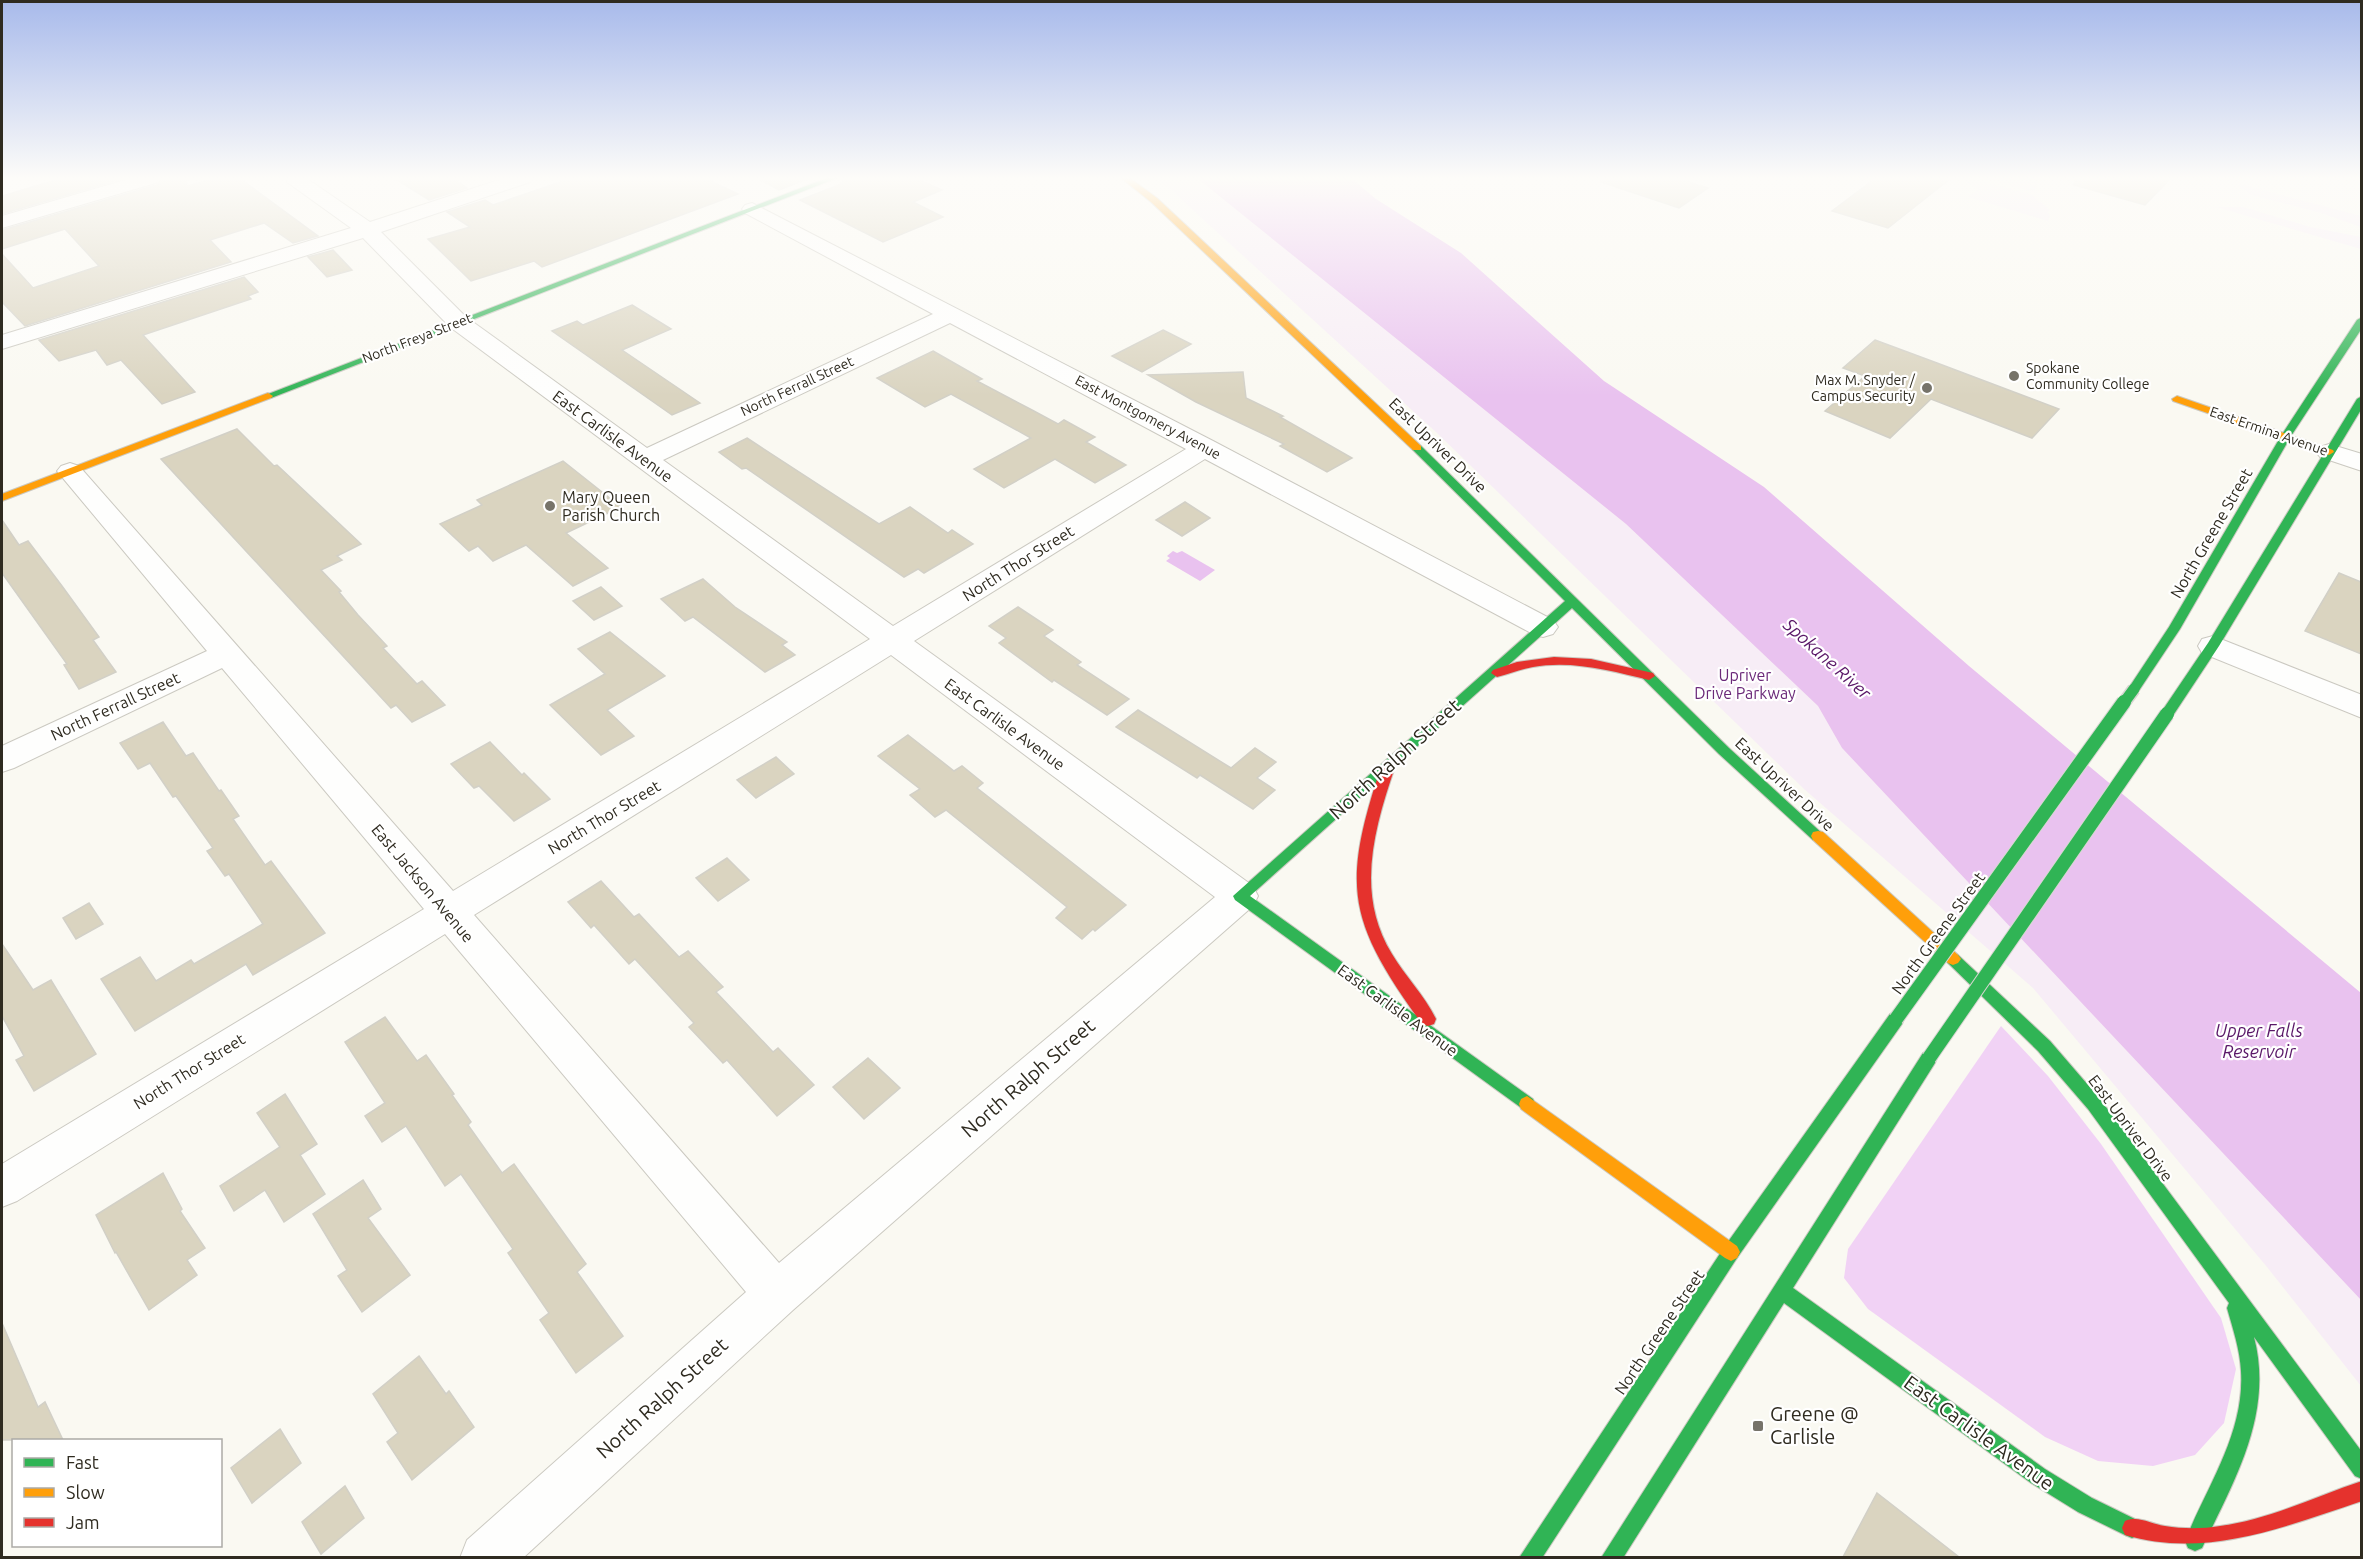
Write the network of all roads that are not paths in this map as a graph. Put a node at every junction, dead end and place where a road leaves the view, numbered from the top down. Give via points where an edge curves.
1 (300, 251) edge
2 (388, 251) edge
3 (643, 251) edge
4 (831, 251) edge
5 (1209, 251) edge
6 (950, 314) junction
7 (2361, 320) edge
8 (458, 322) junction
9 (2, 342) edge
10 (2177, 399) dead end
11 (2361, 399) edge
12 (2286, 436) junction
13 (1206, 447) junction
14 (2329, 452) junction
15 (644, 459) junction
16 (2361, 463) edge
17 (70, 471) junction
18 (2, 498) edge
19 (1573, 600) junction
20 (1543, 627) junction
21 (892, 641) junction
22 (2213, 646) junction
23 (228, 653) junction
24 (1649, 676) junction
25 (1478, 685) junction
26 (2361, 707) edge
27 (2, 760) edge
28 (1390, 762) junction
29 (1240, 896) junction
30 (447, 912) junction
31 (1454, 1051) junction
32 (2, 1187) edge
33 (1731, 1252) junction
34 (1781, 1290) junction
35 (2232, 1292) junction
36 (777, 1294) junction
37 (2361, 1469) edge
38 (2361, 1491) edge
39 (2199, 1549) edge
40 (485, 1557) edge
41 (1529, 1557) edge
42 (1611, 1557) edge

1 - 9 street
2 - 8 street, East Carlisle Avenue
3 - 8 street, North Freya Street
4 - 6 street, East Montgomery Avenue
5 - 19 street, East Upriver Drive
6 - 13 street, East Montgomery Avenue
6 - 15 street, North Ferrall Street
7 - 12 street, North Greene Street
8 - 15 street, East Carlisle Avenue
8 - 17 street, North Freya Street
10 - 12 street, East Ermina Avenue
11 - 14 street
12 - 14 street, East Ermina Avenue
12 - 33 street, North Greene Street, bridge via 2174,629 2134,689
13 - 20 street, East Montgomery Avenue
13 - 21 street, North Thor Street
14 - 16 street, East Ermina Avenue
14 - 22 street
15 - 21 street, East Carlisle Avenue
17 - 18 street, North Freya Street
17 - 23 street, East Jackson Avenue
19 - 20 street, North Ralph Street
19 - 24 street, East Upriver Drive
20 - 25 street, North Ralph Street
21 - 29 street, East Carlisle Avenue
21 - 30 street, North Thor Street
22 - 26 street
22 - 34 street, bridge via 1929,1058
23 - 27 street, North Ferrall Street
23 - 30 street, East Jackson Avenue
24 - 25 street via 1579,660 1552,659 1503,670
24 - 35 street, East Upriver Drive via 1724,752 1988,990 2044,1046 2094,1104
25 - 28 street, North Ralph Street
28 - 29 street, North Ralph Street
28 - 31 street via 1364,840 1360,877 1365,912 1390,969
29 - 31 street, East Carlisle Avenue
29 - 36 street, North Ralph Street
30 - 32 street, North Thor Street
30 - 36 street, East Jackson Avenue
31 - 33 street, East Carlisle Avenue
33 - 41 street, North Greene Street
34 - 39 street, East Carlisle Avenue via 2079,1503 2137,1530
34 - 42 street
35 - 37 street, East Upriver Drive
35 - 39 street via 2251,1382 2248,1414
36 - 40 street, North Ralph Street
38 - 39 street, East Carlisle Avenue via 2240,1535 2205,1542

